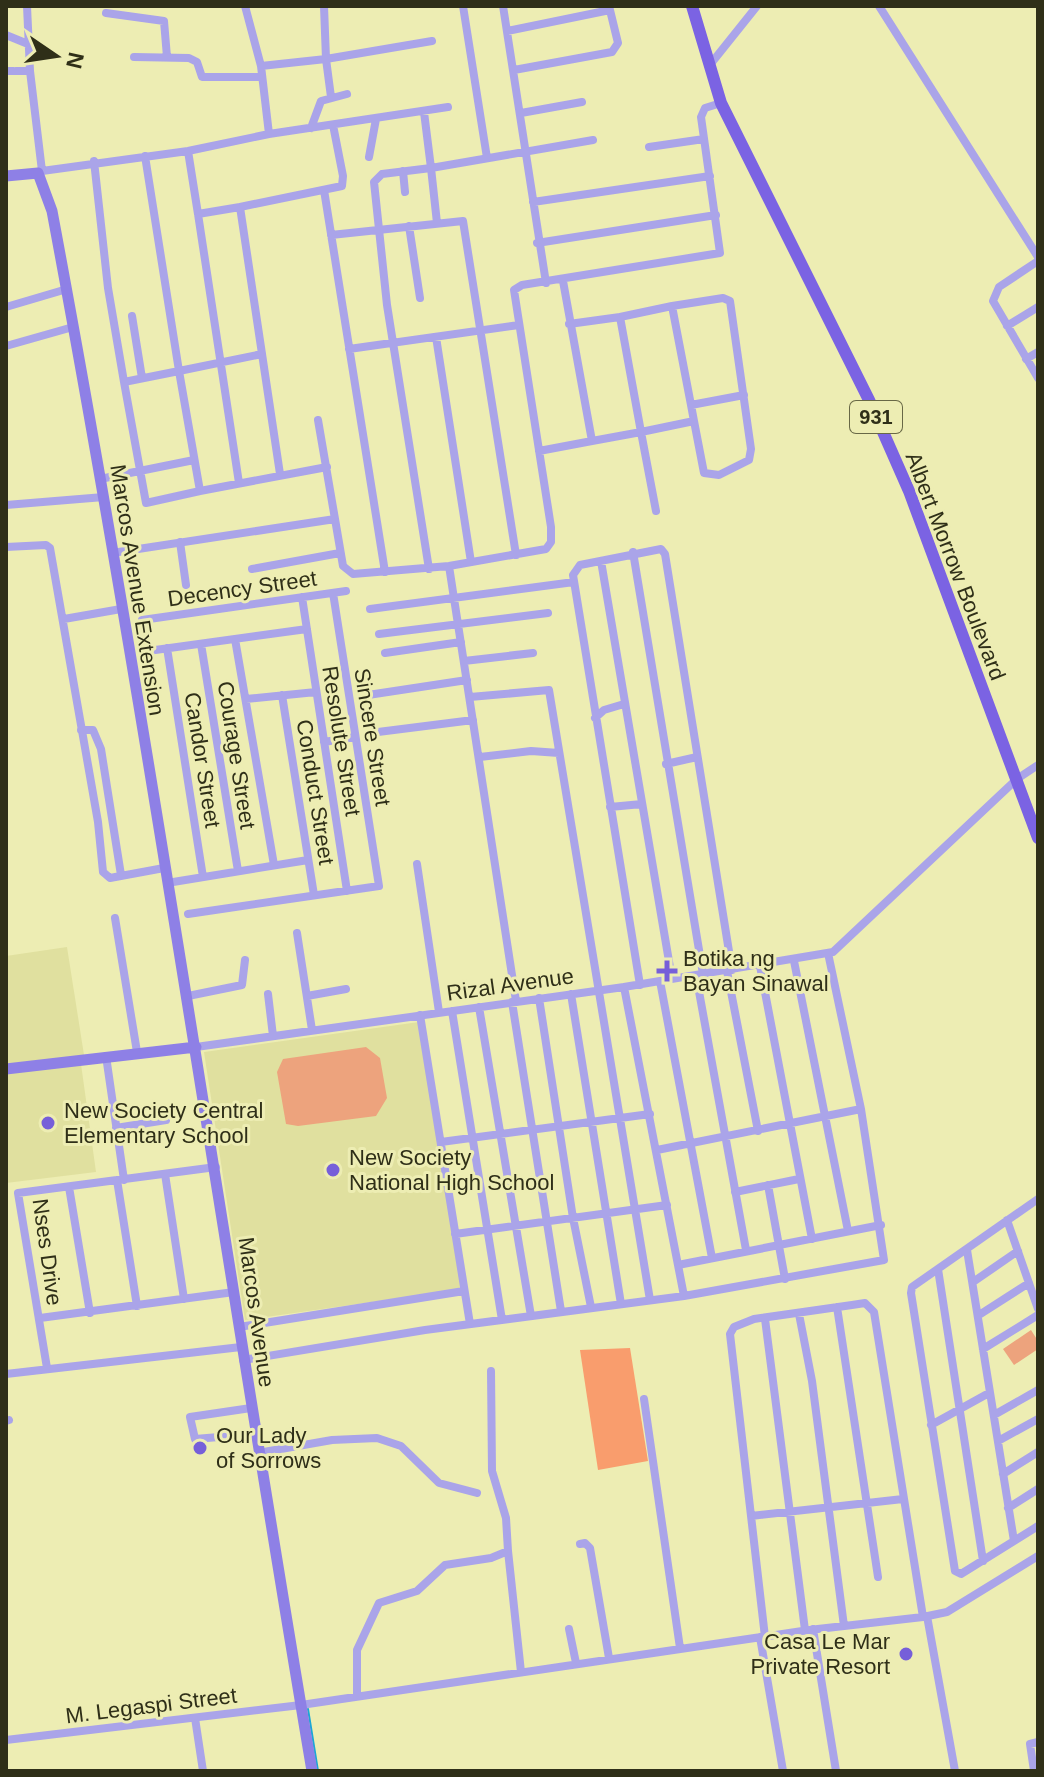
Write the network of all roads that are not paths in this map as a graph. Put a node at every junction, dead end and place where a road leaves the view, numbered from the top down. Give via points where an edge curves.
1 (27, 6) edge
2 (245, 6) edge
3 (324, 6) edge
4 (463, 6) edge
5 (503, 6) edge
6 (692, 6) edge
7 (757, 6) edge
8 (879, 6) edge
9 (610, 8) edge
10 (106, 13) dead end
11 (507, 31) junction
12 (6, 35) edge
13 (432, 41) dead end
14 (28, 44) junction
15 (134, 57) dead end
16 (167, 57) junction
17 (326, 59) junction
18 (261, 66) junction
19 (708, 66) junction
20 (514, 70) junction
21 (6, 71) edge
22 (30, 71) junction
23 (262, 77) junction
24 (347, 94) dead end
25 (331, 97) junction
26 (582, 102) dead end
27 (721, 103) junction
28 (448, 107) dead end
29 (424, 112) junction
30 (521, 113) junction
31 (376, 119) junction
32 (333, 125) junction
33 (311, 128) junction
34 (269, 134) junction
35 (704, 139) junction
36 (593, 140) dead end
37 (649, 147) dead end
38 (188, 151) junction
39 (527, 152) junction
40 (145, 156) junction
41 (369, 157) dead end
42 (487, 158) junction
43 (94, 161) junction
44 (431, 168) junction
45 (403, 171) junction
46 (40, 172) junction
47 (6, 176) edge
48 (710, 176) junction
49 (324, 190) junction
50 (405, 192) dead end
51 (533, 202) junction
52 (240, 207) junction
53 (198, 214) junction
54 (716, 215) junction
55 (437, 223) junction
56 (409, 226) junction
57 (377, 229) junction
58 (331, 235) junction
59 (537, 243) junction
60 (1038, 259) edge
61 (563, 281) junction
62 (546, 283) junction
63 (67, 289) junction
64 (420, 298) dead end
65 (672, 306) junction
66 (6, 307) edge
67 (1038, 307) edge
68 (132, 316) dead end
69 (620, 317) junction
70 (569, 324) junction
71 (519, 325) junction
72 (1007, 326) junction
73 (73, 327) junction
74 (481, 331) junction
75 (436, 337) junction
76 (393, 341) junction
77 (6, 346) edge
78 (349, 349) junction
79 (1038, 352) edge
80 (262, 354) junction
81 (1026, 359) junction
82 (222, 363) junction
83 (179, 371) junction
84 (142, 378) junction
85 (1038, 378) edge
86 (124, 382) junction
87 (744, 395) junction
88 (691, 405) junction
89 (318, 420) dead end
90 (694, 421) junction
91 (641, 432) junction
92 (592, 441) junction
93 (539, 451) junction
94 (194, 460) junction
95 (327, 467) junction
96 (141, 470) junction
97 (280, 474) junction
98 (100, 479) junction
99 (239, 483) junction
100 (200, 491) junction
101 (104, 497) junction
102 (146, 503) junction
103 (6, 505) edge
104 (135, 505) dead end
105 (656, 511) dead end
106 (335, 519) junction
107 (180, 542) junction
108 (6, 547) edge
109 (633, 552) junction
110 (112, 553) junction
111 (340, 553) junction
112 (516, 555) junction
113 (601, 561) junction
114 (471, 562) junction
115 (449, 566) junction
116 (252, 569) dead end
117 (429, 569) junction
118 (385, 572) junction
119 (574, 582) junction
120 (186, 585) dead end
121 (346, 591) dead end
122 (333, 593) junction
123 (454, 595) junction
124 (302, 597) junction
125 (121, 609) junction
126 (370, 609) dead end
127 (548, 613) dead end
128 (64, 619) junction
129 (142, 620) dead end
130 (458, 624) junction
131 (307, 629) junction
132 (379, 634) dead end
133 (235, 639) junction
134 (461, 642) junction
135 (201, 644) junction
136 (167, 648) junction
137 (148, 651) dead end
138 (385, 653) dead end
139 (533, 653) dead end
140 (464, 661) junction
141 (467, 680) junction
142 (316, 692) junction
143 (282, 695) junction
144 (368, 695) dead end
145 (470, 697) junction
146 (246, 699) junction
147 (624, 704) junction
148 (595, 718) junction
149 (473, 720) junction
150 (81, 730) junction
151 (378, 732) dead end
152 (355, 737) junction
153 (324, 742) junction
154 (559, 753) junction
155 (480, 757) junction
156 (697, 757) junction
157 (666, 764) junction
158 (1038, 765) edge
159 (1017, 779) junction
160 (642, 804) junction
161 (610, 807) junction
162 (1038, 838) edge
163 (308, 860) junction
164 (417, 864) dead end
165 (274, 865) junction
166 (164, 868) junction
167 (238, 871) junction
168 (121, 875) junction
169 (203, 877) junction
170 (167, 883) junction
171 (347, 891) junction
172 (314, 895) junction
173 (188, 914) dead end
174 (115, 918) dead end
175 (297, 933) dead end
176 (828, 953) junction
177 (245, 960) dead end
178 (794, 961) junction
179 (760, 966) junction
180 (729, 971) junction
181 (699, 975) junction
182 (672, 979) junction
183 (660, 981) junction
184 (640, 985) junction
185 (624, 987) junction
186 (346, 989) dead end
187 (598, 991) junction
188 (268, 994) dead end
189 (571, 994) junction
190 (188, 996) junction
191 (307, 996) junction
192 (539, 998) junction
193 (514, 1002) junction
194 (479, 1007) junction
195 (452, 1011) junction
196 (439, 1012) junction
197 (420, 1015) junction
198 (312, 1030) junction
199 (273, 1036) junction
200 (196, 1047) junction
201 (137, 1052) junction
202 (106, 1056) junction
203 (6, 1069) edge
204 (861, 1109) junction
205 (650, 1114) junction
206 (620, 1118) junction
207 (823, 1118) junction
208 (166, 1120) dead end
209 (589, 1121) junction
210 (560, 1125) junction
211 (789, 1125) junction
212 (116, 1128) junction
213 (533, 1129) junction
214 (758, 1131) junction
215 (500, 1133) junction
216 (473, 1137) junction
217 (725, 1137) junction
218 (441, 1142) junction
219 (690, 1143) junction
220 (657, 1150) junction
221 (216, 1167) junction
222 (165, 1174) junction
223 (799, 1179) junction
224 (120, 1180) junction
225 (768, 1185) junction
226 (69, 1187) junction
227 (735, 1192) junction
228 (1036, 1200) edge
229 (667, 1205) junction
230 (636, 1209) junction
231 (1038, 1211) edge
232 (607, 1213) junction
233 (573, 1218) junction
234 (1007, 1220) junction
235 (547, 1221) junction
236 (881, 1225) junction
237 (515, 1226) junction
238 (487, 1230) junction
239 (848, 1231) junction
240 (455, 1234) junction
241 (812, 1239) junction
242 (779, 1244) junction
243 (746, 1250) junction
244 (967, 1250) junction
245 (1018, 1251) junction
246 (712, 1258) junction
247 (678, 1265) junction
248 (938, 1269) junction
249 (785, 1279) junction
250 (973, 1282) junction
251 (1029, 1283) junction
252 (464, 1291) junction
253 (234, 1292) junction
254 (684, 1296) junction
255 (184, 1299) junction
256 (650, 1300) junction
257 (621, 1304) junction
258 (137, 1306) junction
259 (591, 1307) junction
260 (837, 1307) junction
261 (1038, 1309) edge
262 (561, 1311) junction
263 (90, 1313) junction
264 (799, 1314) junction
265 (979, 1315) junction
266 (1038, 1315) edge
267 (531, 1316) junction
268 (40, 1318) junction
269 (765, 1319) junction
270 (502, 1320) junction
271 (470, 1324) junction
272 (239, 1327) junction
273 (983, 1349) junction
274 (242, 1354) junction
275 (47, 1368) junction
276 (491, 1371) dead end
277 (6, 1374) edge
278 (1038, 1390) edge
279 (989, 1393) junction
280 (644, 1399) dead end
281 (251, 1408) junction
282 (958, 1408) junction
283 (994, 1415) junction
284 (1038, 1419) edge
285 (931, 1425) junction
286 (255, 1434) junction
287 (998, 1441) junction
288 (1038, 1452) edge
289 (258, 1453) junction
290 (1003, 1474) junction
291 (1038, 1489) edge
292 (477, 1493) dead end
293 (903, 1499) junction
294 (866, 1502) junction
295 (827, 1506) junction
296 (1008, 1508) junction
297 (789, 1512) junction
298 (751, 1516) junction
299 (1038, 1526) edge
300 (1014, 1541) junction
301 (580, 1544) dead end
302 (508, 1551) junction
303 (1038, 1556) edge
304 (983, 1561) junction
305 (878, 1577) dead end
306 (925, 1616) junction
307 (844, 1626) junction
308 (569, 1629) dead end
309 (809, 1630) junction
310 (763, 1637) junction
311 (680, 1648) junction
312 (609, 1658) junction
313 (576, 1663) junction
314 (521, 1672) junction
315 (357, 1695) junction
316 (301, 1705) junction
317 (195, 1718) junction
318 (6, 1740) edge
319 (1038, 1742) edge
320 (203, 1771) edge
321 (312, 1771) edge
322 (783, 1771) edge
323 (836, 1771) edge
324 (955, 1771) edge
325 (1034, 1771) edge

1 - 14 street
2 - 18 street
3 - 17 street
4 - 42 street
5 - 11 street
6 - 19 main road, Albert Morrow Boulevard / 931
7 - 19 street
8 - 60 street
9 - 11 street
9 - 20 street via 618,43 612,52
10 - 16 street via 164,21
11 - 20 street
12 - 14 street
13 - 17 street
14 - 22 street
15 - 16 street
16 - 23 street via 195,61 202,77
17 - 18 street
17 - 25 street
18 - 23 street
19 - 27 main road, Albert Morrow Boulevard / 931
20 - 30 street
21 - 22 street
22 - 46 street
23 - 34 street
24 - 25 street
25 - 33 street via 318,104
26 - 30 street
27 - 35 street via 702,114
27 - 159 main road, Albert Morrow Boulevard / 931 via 909,491
28 - 29 street
29 - 31 street
29 - 44 street
30 - 39 street
31 - 32 street
31 - 41 street
32 - 33 street
32 - 49 street via 344,181
33 - 34 street
34 - 38 street
35 - 37 street
35 - 48 street
36 - 39 street
38 - 40 street
38 - 53 street
39 - 42 street
39 - 51 street
40 - 43 street
40 - 83 street
42 - 44 street
43 - 46 street
43 - 86 street
44 - 45 street
44 - 55 street
45 - 50 street
45 - 57 street via 375,178
46 - 47 street
46 - 63 street, Marcos Avenue Extension
48 - 51 street
48 - 54 street
49 - 52 street
49 - 58 street
51 - 59 street
52 - 53 street
52 - 80 street
53 - 82 street
54 - 59 street
54 - 61 street via 722,248 718,254
55 - 56 street
55 - 74 street via 464,224
56 - 57 street
56 - 64 street
57 - 58 street
57 - 76 street
58 - 78 street
59 - 62 street
60 - 72 street via 995,292 994,305
61 - 62 street
61 - 70 street
62 - 71 street via 514,290
63 - 66 street
63 - 73 street, Marcos Avenue Extension
65 - 69 street
65 - 87 street via 730,301
65 - 88 street
67 - 72 street
68 - 84 street
69 - 70 street
69 - 91 street
70 - 92 street
71 - 74 street
71 - 93 street
72 - 81 street
73 - 77 street
73 - 98 street, Marcos Avenue Extension
74 - 75 street
74 - 112 street
75 - 76 street
75 - 114 street
76 - 78 street
76 - 117 street
78 - 118 street
79 - 81 street
80 - 82 street
80 - 97 street
81 - 85 street
82 - 83 street
82 - 99 street
83 - 84 street
83 - 94 street
84 - 86 street
86 - 96 street
87 - 88 street
87 - 90 street via 751,452 747,462 719,475 704,473
88 - 90 street
89 - 95 street
90 - 91 street
91 - 92 street
91 - 105 street
92 - 93 street
93 - 112 street via 551,542 541,551
94 - 96 street
94 - 100 street
95 - 97 street
95 - 106 street
96 - 98 street
96 - 102 street
97 - 99 street
98 - 101 street, Marcos Avenue Extension
99 - 100 street
100 - 102 street
101 - 103 street
101 - 110 street, Marcos Avenue Extension
102 - 104 street
106 - 107 street
106 - 111 street
107 - 110 street
107 - 120 street
108 - 128 street via 49,546
109 - 113 street
109 - 156 street via 658,549 665,554
109 - 157 street
110 - 125 street, Marcos Avenue Extension
111 - 116 street
111 - 118 street via 350,573
112 - 114 street
113 - 119 street via 576,567
113 - 147 street
114 - 115 street
115 - 117 street
115 - 123 street
117 - 118 street
119 - 123 street
119 - 148 street
121 - 122 street, Decency Street
122 - 124 street, Decency Street
122 - 152 street, Sincere Street
123 - 126 street
123 - 130 street
124 - 129 street, Decency Street
124 - 131 street, Resolute Street
125 - 128 street
125 - 166 street, Marcos Avenue Extension
127 - 130 street
128 - 150 street
130 - 132 street
130 - 134 street
131 - 133 street
131 - 142 street, Resolute Street
133 - 135 street
133 - 146 street
134 - 138 street
134 - 140 street
135 - 136 street
135 - 167 street, Courage Street
136 - 137 street
136 - 169 street, Candor Street
139 - 140 street
140 - 141 street
141 - 144 street
141 - 145 street
142 - 143 street
142 - 153 street, Resolute Street
143 - 146 street
143 - 163 street, Conduct Street
145 - 149 street
145 - 154 street via 548,689
146 - 165 street
147 - 148 street
147 - 160 street
148 - 161 street
149 - 151 street
149 - 155 street
150 - 168 street via 93,730 101,749
150 - 168 street via 103,872 110,878
152 - 153 street
152 - 171 street, Sincere Street via 379,886
153 - 171 street, Resolute Street
154 - 155 street
154 - 187 street
155 - 193 street
156 - 157 street
156 - 180 street
157 - 181 street
158 - 159 street
159 - 162 main road, Albert Morrow Boulevard / 931
159 - 176 street via 844,944
160 - 161 street
160 - 182 street
161 - 184 street
163 - 165 street
163 - 172 street, Conduct Street
164 - 196 street
165 - 167 street
166 - 168 street
166 - 170 street, Marcos Avenue Extension
167 - 169 street
169 - 170 street
170 - 190 street, Marcos Avenue Extension
171 - 172 street
172 - 173 street
174 - 201 street
175 - 191 street
176 - 178 street, Rizal Avenue
176 - 204 street
177 - 190 street via 242,985
178 - 179 street, Rizal Avenue
178 - 207 street
179 - 180 street, Rizal Avenue
179 - 211 street
180 - 181 street, Rizal Avenue
180 - 214 street
181 - 182 street, Rizal Avenue
181 - 217 street
182 - 183 street, Rizal Avenue
183 - 184 street, Rizal Avenue
183 - 219 street
184 - 185 street, Rizal Avenue
185 - 187 street, Rizal Avenue
185 - 205 street
186 - 191 street
187 - 189 street, Rizal Avenue
187 - 206 street
188 - 199 street
189 - 192 street, Rizal Avenue
189 - 209 street
190 - 200 street, Marcos Avenue Extension
191 - 198 street
192 - 193 street, Rizal Avenue
192 - 210 street
193 - 194 street, Rizal Avenue
193 - 213 street
194 - 195 street, Rizal Avenue
194 - 215 street
195 - 196 street, Rizal Avenue
195 - 216 street
196 - 197 street, Rizal Avenue
197 - 198 street, Rizal Avenue
197 - 218 street
198 - 199 street, Rizal Avenue
199 - 200 street, Rizal Avenue
200 - 201 street
200 - 221 street, Marcos Avenue
201 - 202 street
202 - 203 street
202 - 212 street
204 - 207 street
204 - 236 street
205 - 206 street
205 - 220 street
206 - 209 street
206 - 230 street
207 - 211 street
207 - 239 street
208 - 212 street
209 - 210 street
209 - 232 street
210 - 213 street
210 - 233 street
211 - 214 street
211 - 223 street
212 - 224 street
213 - 215 street
213 - 235 street
214 - 217 street
215 - 216 street
215 - 237 street
216 - 218 street
216 - 238 street
217 - 219 street
217 - 227 street
218 - 240 street
219 - 220 street
219 - 246 street
220 - 229 street
221 - 222 street, Nses Drive
221 - 253 street, Marcos Avenue
222 - 224 street, Nses Drive
222 - 255 street
223 - 225 street
223 - 241 street
224 - 226 street, Nses Drive
224 - 258 street
225 - 227 street
225 - 242 street
226 - 263 street
226 - 268 street, Nses Drive via 18,1193
227 - 243 street
228 - 231 street
228 - 234 street
229 - 230 street
229 - 247 street
230 - 232 street
230 - 256 street
232 - 233 street
232 - 257 street
233 - 235 street
233 - 259 street
234 - 244 street
234 - 245 street
235 - 237 street
235 - 262 street
236 - 239 street
236 - 249 street via 884,1260
237 - 238 street
237 - 267 street
238 - 240 street
238 - 270 street
239 - 241 street
240 - 252 street
241 - 242 street
242 - 243 street
242 - 249 street
243 - 246 street
244 - 248 street
244 - 250 street
245 - 250 street
245 - 251 street
246 - 247 street
247 - 254 street
248 - 282 street
248 - 285 street via 911,1293
249 - 254 street
250 - 265 street
251 - 261 street
251 - 265 street
252 - 271 street
252 - 272 street
253 - 255 street
253 - 272 street, Marcos Avenue
254 - 256 street
255 - 258 street
256 - 257 street
257 - 259 street
258 - 263 street
259 - 262 street
260 - 264 street
260 - 293 street via 865,1303 874,1312
260 - 294 street
262 - 267 street
263 - 268 street
264 - 269 street
264 - 295 street
265 - 273 street
266 - 273 street
267 - 270 street
268 - 275 street, Nses Drive
269 - 297 street
269 - 298 street via 741,1323 729,1339
270 - 271 street
271 - 274 street
272 - 274 street, Marcos Avenue
273 - 279 street
274 - 275 street
274 - 281 street, Marcos Avenue
275 - 277 street
276 - 302 street via 492,1471 506,1518
278 - 283 street
279 - 282 street
279 - 283 street
280 - 311 street
281 - 286 street, Marcos Avenue
281 - 286 street via 190,1417 195,1439
282 - 285 street
282 - 304 street
283 - 287 street
284 - 287 street
285 - 304 street via 955,1571 961,1574
286 - 289 street, Marcos Avenue
287 - 290 street
288 - 290 street
289 - 292 street via 377,1438 401,1446 439,1483
289 - 316 street, Marcos Avenue
290 - 296 street
291 - 296 street
293 - 294 street
293 - 306 street
294 - 295 street
294 - 305 street
295 - 297 street
295 - 307 street
296 - 300 street
297 - 298 street
297 - 309 street
298 - 310 street
299 - 300 street
300 - 304 street
301 - 312 street via 590,1548
302 - 314 street
302 - 315 street via 445,1565 417,1591 379,1603 357,1650
303 - 306 street, M. Legaspi Street via 947,1612
306 - 307 street, M. Legaspi Street
306 - 324 street
307 - 309 street, M. Legaspi Street
308 - 313 street
309 - 310 street, M. Legaspi Street
309 - 323 street
310 - 311 street, M. Legaspi Street
310 - 322 street
311 - 312 street, M. Legaspi Street
312 - 313 street, M. Legaspi Street
313 - 314 street, M. Legaspi Street
314 - 315 street, M. Legaspi Street
315 - 316 street, M. Legaspi Street
316 - 317 street, M. Legaspi Street
316 - 321 street, Marcos Avenue
317 - 318 street, M. Legaspi Street
317 - 320 street
319 - 325 street via 1030,1744

